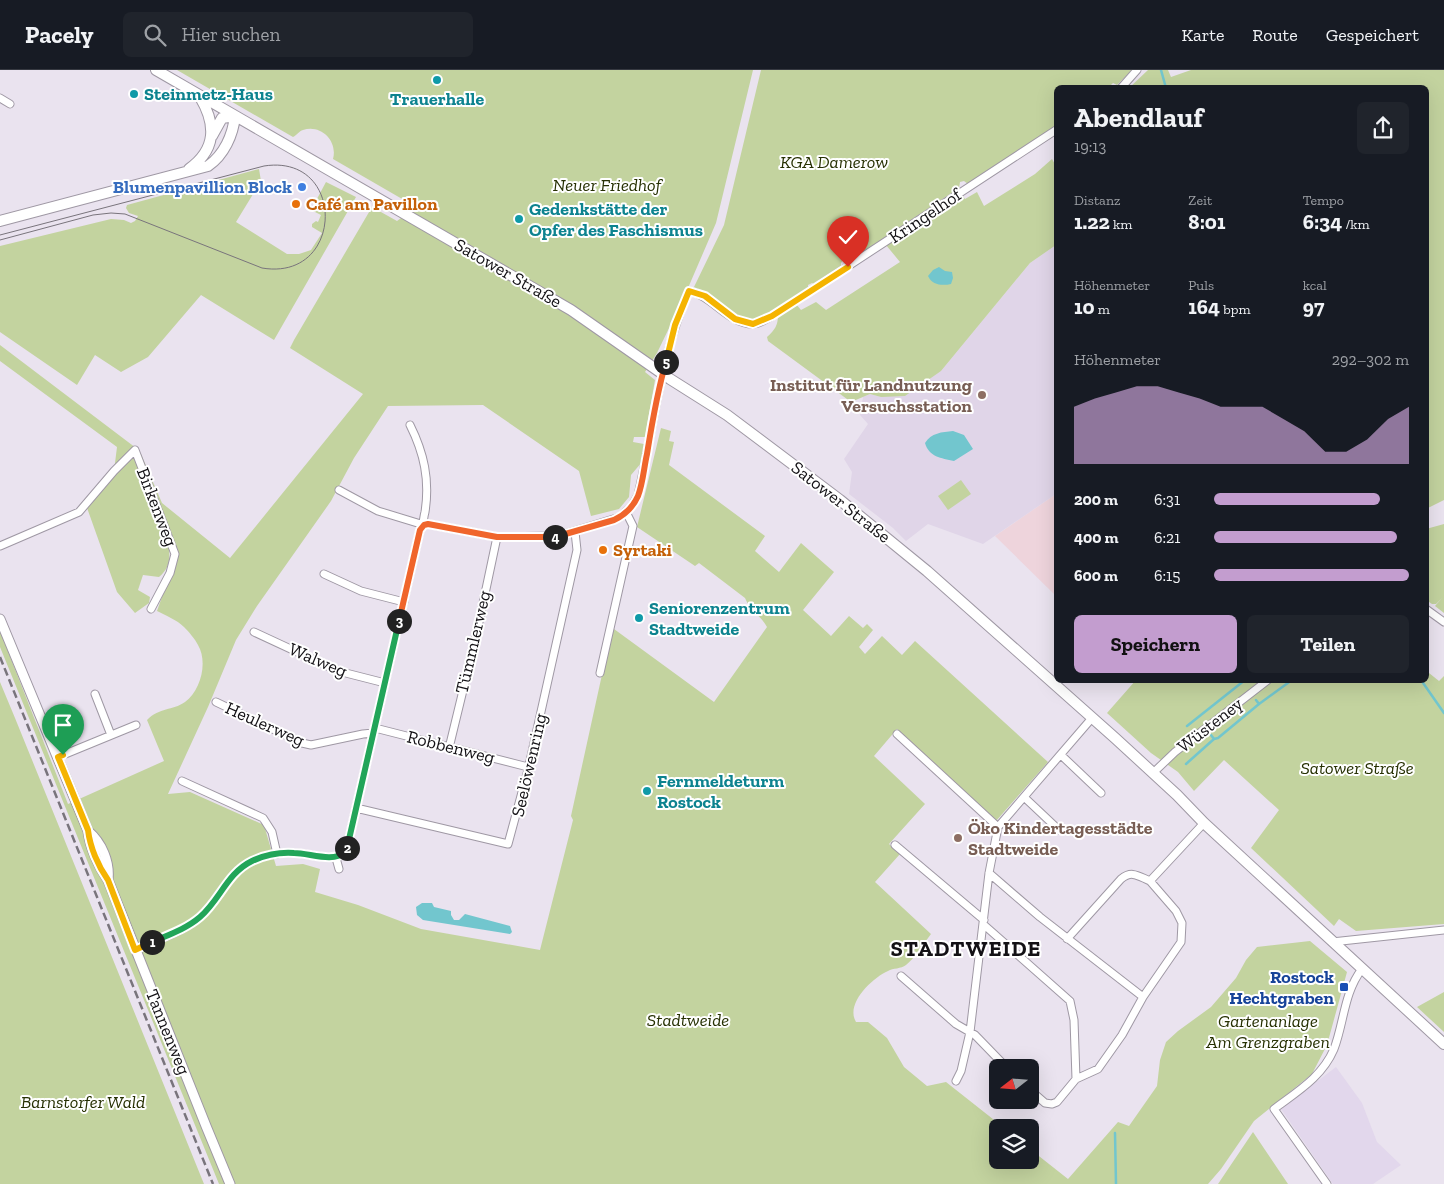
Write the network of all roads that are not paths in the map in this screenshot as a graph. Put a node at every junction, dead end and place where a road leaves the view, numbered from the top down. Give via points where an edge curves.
1 (156, 70) edge
2 (1137, 70) edge
3 (1124, 85) edge
4 (199, 96) junction
5 (0, 98) edge
6 (10, 104) dead end
7 (236, 116) junction
8 (1054, 131) edge
9 (212, 136) junction
10 (184, 172) junction
11 (0, 222) edge
12 (662, 374) junction
13 (410, 425) dead end
14 (340, 490) dead end
15 (626, 512) junction
16 (424, 525) junction
17 (575, 532) junction
18 (497, 537) junction
19 (0, 546) edge
20 (324, 574) dead end
21 (404, 602) junction
22 (152, 609) dead end
23 (1429, 611) edge
24 (0, 619) edge
25 (1444, 622) edge
26 (254, 632) dead end
27 (600, 673) dead end
28 (385, 682) junction
29 (1264, 683) edge
30 (95, 694) dead end
31 (216, 702) dead end
32 (1092, 718) junction
33 (136, 725) dead end
34 (374, 730) junction
35 (897, 734) dead end
36 (111, 735) junction
37 (449, 748) junction
38 (1061, 755) junction
39 (58, 757) junction
40 (528, 767) junction
41 (1153, 773) junction
42 (182, 781) dead end
43 (1101, 793) dead end
44 (1024, 797) junction
45 (356, 808) junction
46 (1204, 823) junction
47 (998, 828) junction
48 (1059, 830) dead end
49 (895, 845) dead end
50 (277, 854) junction
51 (336, 858) junction
52 (339, 869) dead end
53 (989, 873) junction
54 (1150, 881) junction
55 (983, 922) junction
56 (1444, 930) edge
57 (1067, 939) junction
58 (1332, 942) junction
59 (135, 950) junction
60 (1362, 969) junction
61 (901, 976) dead end
62 (1143, 997) junction
63 (970, 1032) junction
64 (1444, 1044) edge
65 (998, 1059) edge
66 (1076, 1079) junction
67 (956, 1081) dead end
68 (1039, 1098) edge
69 (230, 1184) edge
70 (1327, 1184) edge

1 - 4 main road, Satower Straße
2 - 3 street
4 - 7 main road, Satower Straße
4 - 9 main road via 209,115
5 - 6 street
7 - 9 main road via 222,118
7 - 10 main road via 232,134 214,162 202,169
7 - 12 main road, Satower Straße via 571,310
8 - 12 street, Kringelhof via 760,322 753,324 735,319 705,296 689,291 675,325
9 - 10 main road via 204,157
10 - 11 main road
12 - 15 street via 638,495
12 - 32 main road, Satower Straße via 727,415 854,511 982,619
13 - 16 street via 426,470
14 - 16 street via 378,511
15 - 17 street via 614,520
15 - 27 street via 633,526
16 - 18 street
16 - 21 street via 420,530
17 - 18 street via 547,538
17 - 40 street, Seelöwenring via 577,550
18 - 37 street, Tümmlerweg
19 - 22 street, Birkenweg via 79,512 135,450 175,554 170,573
20 - 21 street via 361,590
21 - 28 street
23 - 25 street
24 - 39 street, Tannenweg
26 - 28 street, Walweg via 338,671
28 - 34 street
29 - 41 street, Wüsteney
30 - 36 street
31 - 34 street, Heulerweg via 310,745
32 - 38 street
32 - 41 main road, Satower Straße
33 - 36 street
34 - 37 street, Robbenweg
34 - 45 street
35 - 47 street
36 - 39 street
37 - 40 street, Robbenweg
38 - 43 street
38 - 44 street
39 - 59 street, Tannenweg
40 - 45 street, Seelöwenring via 508,844
41 - 46 main road, Satower Straße
42 - 50 street via 263,818 272,832
44 - 47 street
44 - 48 street
45 - 51 street via 346,852
46 - 54 street
46 - 58 main road, Satower Straße
47 - 53 street
49 - 55 street
50 - 51 street
50 - 59 street via 252,861 231,876 210,906 188,926
51 - 52 street
53 - 55 street
53 - 57 street
54 - 57 street via 1128,874 1121,878
54 - 62 street via 1176,912 1182,922 1182,934 1181,942
55 - 63 street
55 - 66 street via 1070,1001 1074,1020
56 - 58 street
57 - 62 street
58 - 60 main road, Satower Straße
59 - 69 street, Tannenweg
60 - 64 main road, Satower Straße
60 - 70 street via 1353,980 1334,1049 1324,1067 1274,1109
61 - 63 street via 956,1024
62 - 66 street via 1098,1069
63 - 65 street
63 - 67 street via 962,1071
66 - 68 street via 1057,1102 1045,1104

